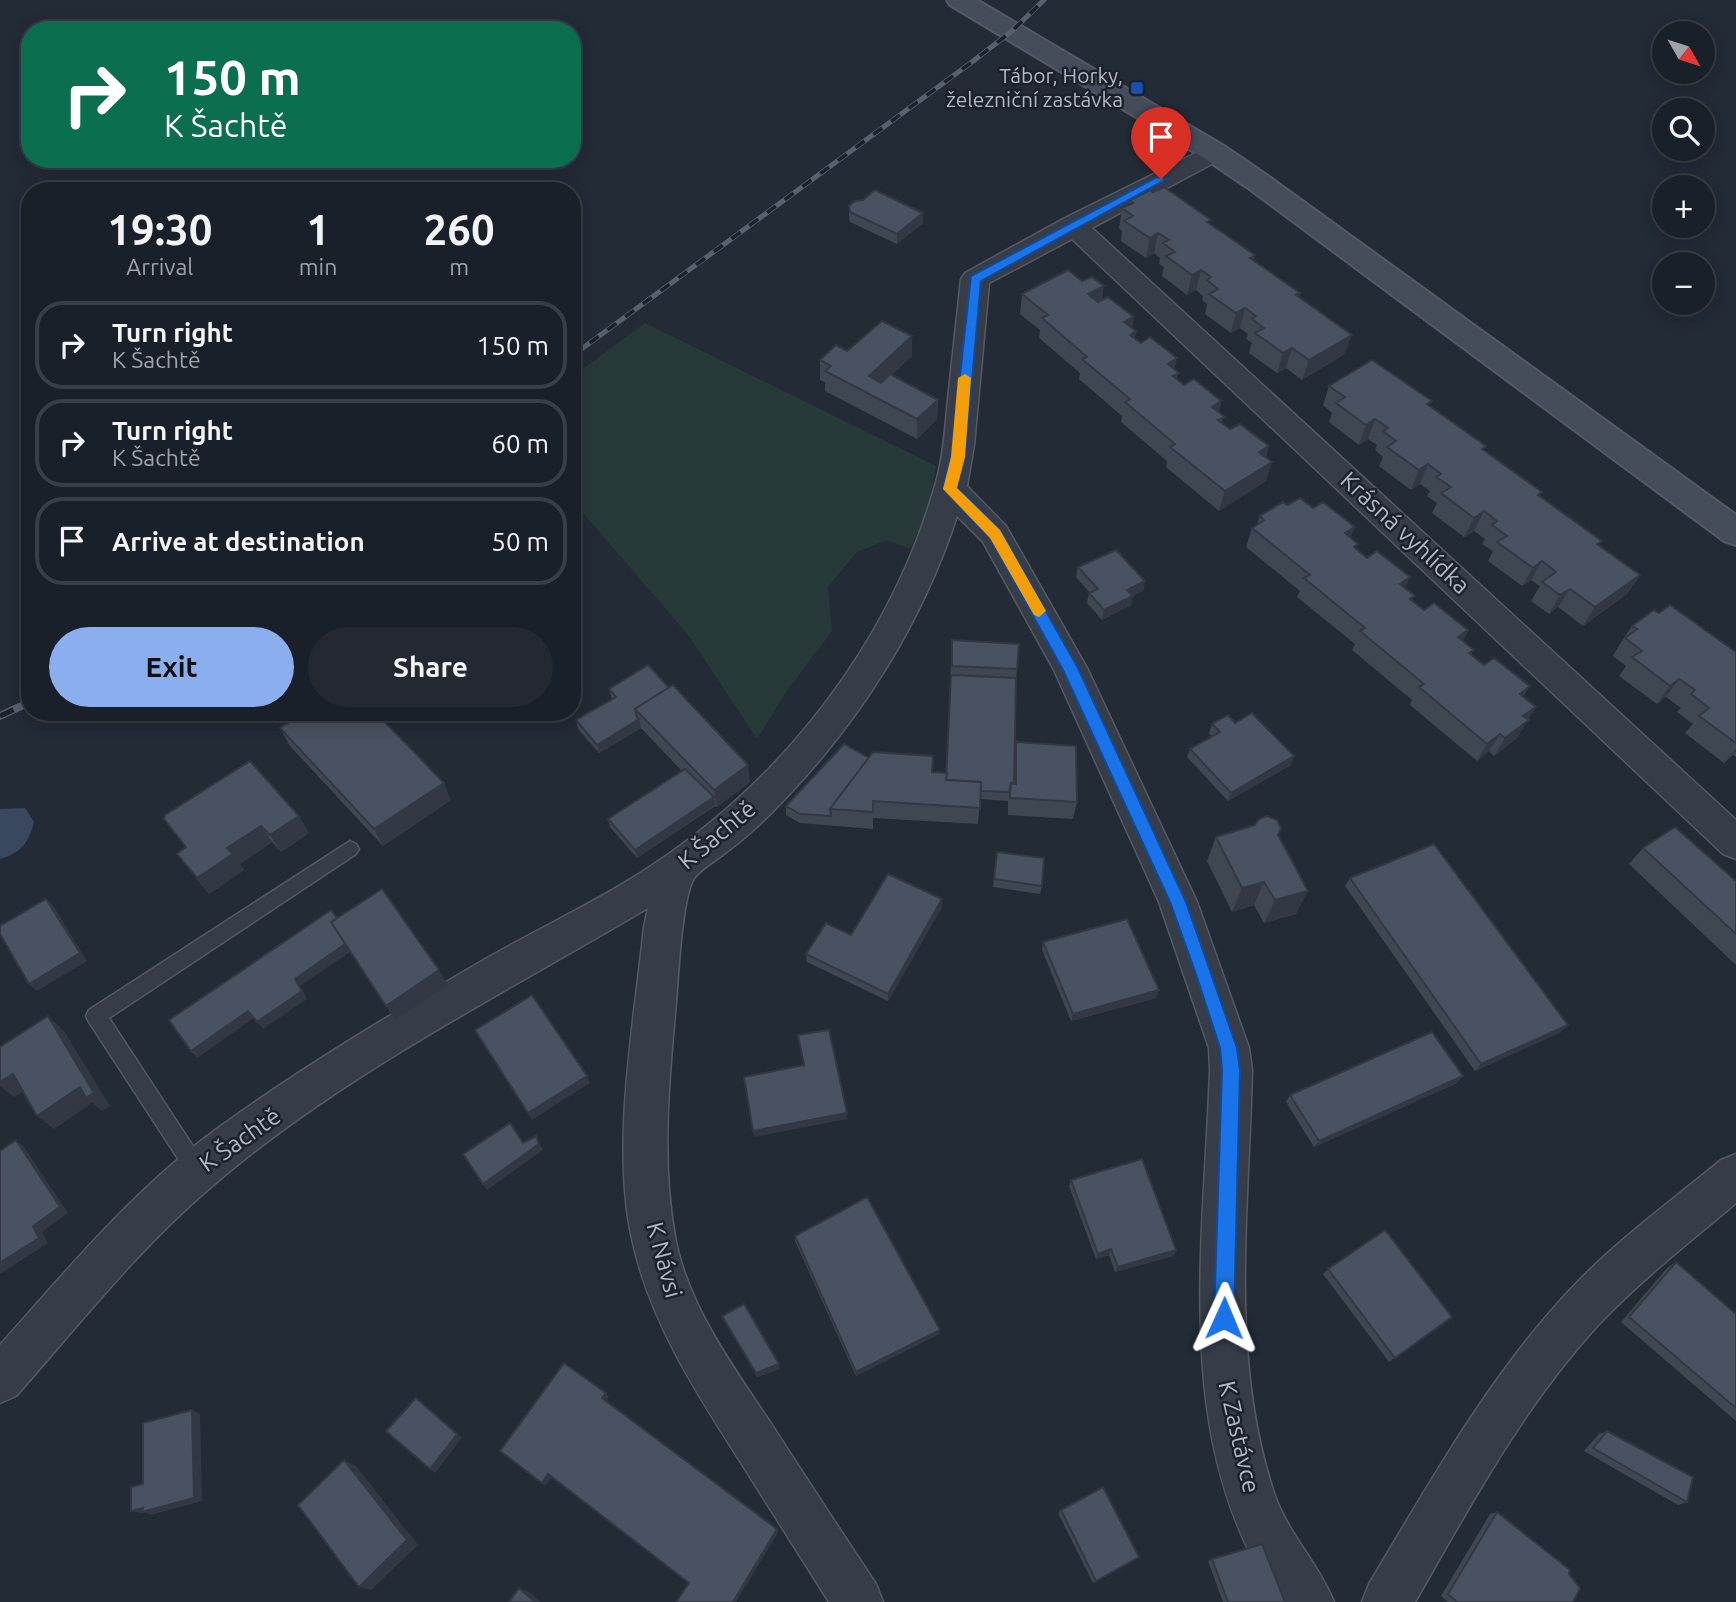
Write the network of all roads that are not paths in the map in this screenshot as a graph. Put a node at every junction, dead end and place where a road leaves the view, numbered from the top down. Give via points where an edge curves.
1 (959, 0) edge
2 (1214, 152) junction
3 (1073, 225) junction
4 (950, 489) junction
5 (1736, 532) edge
6 (1736, 843) edge
7 (350, 849) dead end
8 (677, 869) junction
9 (197, 1170) junction
10 (1736, 1175) edge
11 (0, 1380) edge
12 (858, 1602) edge
13 (1309, 1602) edge
14 (1387, 1602) edge

1 - 2 street
2 - 3 street, K Šachtě
2 - 5 street
3 - 4 street, K Šachtě via 975,279 958,457
3 - 6 street, Krásná vyhlídka
4 - 8 street, K Šachtě via 895,626 854,692 775,786
4 - 13 street, K Zastávce via 995,534 1070,668 1178,902 1206,977 1231,1070 1223,1360 1230,1418 1257,1511 1276,1554
7 - 9 lane via 96,1016
8 - 9 street, K Šachtě via 353,1062
8 - 12 street, K Návsi via 663,927 650,1062 646,1128 653,1237 680,1315 722,1391
9 - 11 street, K Šachtě via 120,1245
10 - 14 street via 1616,1277 1566,1327 1487,1431

